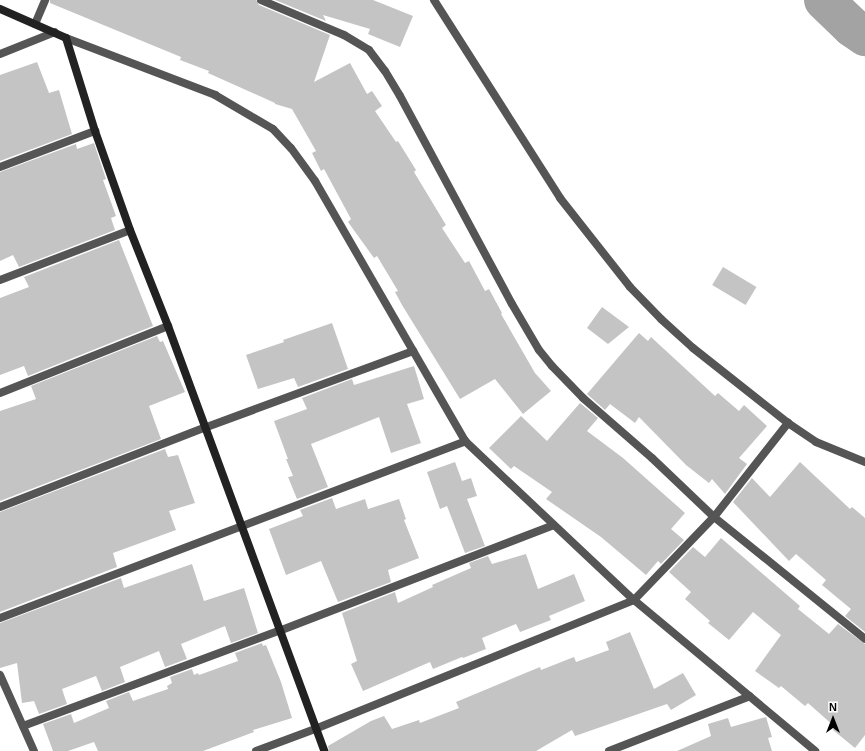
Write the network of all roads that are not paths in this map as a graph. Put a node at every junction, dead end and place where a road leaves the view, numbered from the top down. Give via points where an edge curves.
1 (45, 0) edge
2 (261, 0) edge
3 (434, 0) edge
4 (0, 9) edge
5 (34, 24) junction
6 (55, 32) junction
7 (66, 38) junction
8 (0, 54) edge
9 (95, 131) junction
10 (0, 167) edge
11 (130, 230) junction
12 (0, 280) edge
13 (168, 326) junction
14 (412, 351) junction
15 (0, 393) edge
16 (788, 423) junction
17 (204, 428) junction
18 (464, 440) junction
19 (865, 462) edge
20 (0, 507) edge
21 (714, 517) junction
22 (553, 525) junction
23 (240, 527) junction
24 (634, 600) junction
25 (0, 618) edge
26 (279, 631) junction
27 (865, 639) edge
28 (0, 675) edge
29 (750, 696) junction
30 (23, 726) junction
31 (315, 729) junction
32 (34, 751) edge
33 (256, 751) edge
34 (324, 751) edge
35 (609, 751) edge
36 (815, 751) edge

1 - 5 street
2 - 21 street via 344,35 369,50 400,96 539,350 583,398
3 - 16 street via 560,198 630,287 693,348
4 - 5 street
5 - 6 street
6 - 7 street
6 - 8 street
7 - 9 street
7 - 14 street via 215,95 273,129 291,148 315,181
9 - 10 street
9 - 11 street
11 - 12 street
11 - 13 street
13 - 15 street
13 - 17 street
14 - 17 street
14 - 18 street
16 - 19 street via 816,442
16 - 21 street
17 - 20 street
17 - 23 street
18 - 22 street
18 - 23 street
21 - 24 street
21 - 27 street
22 - 24 street
22 - 26 street
23 - 25 street
23 - 26 street
24 - 29 street
24 - 31 street
26 - 30 street
26 - 31 street
28 - 30 street
29 - 35 street
29 - 36 street
30 - 32 street
31 - 33 street
31 - 34 street

